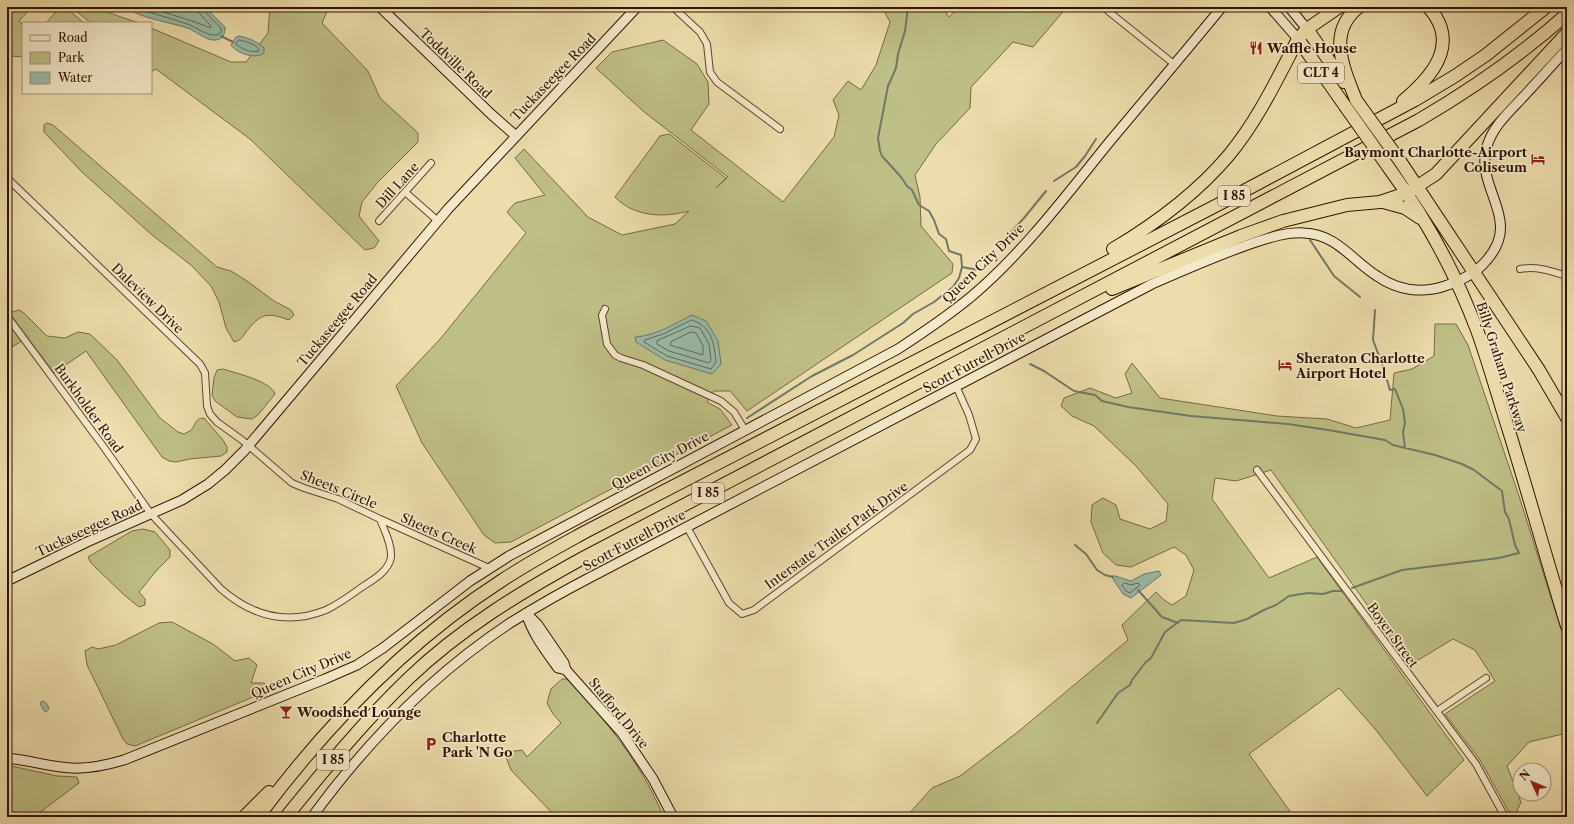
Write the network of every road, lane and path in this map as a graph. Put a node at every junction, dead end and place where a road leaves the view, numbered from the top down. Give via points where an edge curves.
1 (380, 7) edge
2 (637, 7) edge
3 (673, 7) edge
4 (1103, 7) edge
5 (1222, 7) edge
6 (1270, 7) edge
7 (1289, 7) edge
8 (1339, 7) edge
9 (1358, 7) edge
10 (1428, 7) edge
11 (1546, 7) edge
12 (1567, 14) edge
13 (1307, 29) junction
14 (1567, 33) edge
15 (1298, 39) junction
16 (1567, 49) edge
17 (1174, 64) junction
18 (1356, 100) junction
19 (1388, 114) junction
20 (780, 129) dead end
21 (516, 136) junction
22 (431, 163) dead end
23 (7, 178) edge
24 (1412, 190) junction
25 (405, 192) junction
26 (1380, 202) junction
27 (379, 221) dead end
28 (438, 221) junction
29 (1426, 222) junction
30 (1520, 269) dead end
31 (1474, 271) junction
32 (1567, 276) edge
33 (1457, 282) junction
34 (1020, 306) junction
35 (605, 309) dead end
36 (1053, 312) junction
37 (7, 316) edge
38 (956, 386) junction
39 (1550, 388) junction
40 (1567, 408) edge
41 (1567, 418) edge
42 (745, 430) junction
43 (248, 446) junction
44 (1257, 470) dead end
45 (151, 514) junction
46 (380, 519) junction
47 (687, 527) junction
48 (489, 568) junction
49 (7, 581) edge
50 (526, 613) junction
51 (1567, 626) edge
52 (1486, 678) dead end
53 (1437, 711) junction
54 (319, 741) junction
55 (7, 758) edge
56 (244, 817) edge
57 (258, 817) edge
58 (286, 817) edge
59 (312, 817) edge
60 (673, 817) edge
61 (1505, 817) edge

1 - 21 street, Toddville Road
2 - 21 street, Tuckaseegee Road
3 - 20 street via 700,32 707,44 710,72 717,82
4 - 17 street
5 - 17 street, Queen City Drive
6 - 15 street
7 - 13 street
8 - 13 highway
9 - 18 highway via 1346,22 1340,45 1341,60
10 - 19 highway via 1435,14 1442,31 1439,58 1433,70
11 - 19 highway, I 85 via 1468,67
12 - 36 highway, I 85 via 1498,70 1432,113
13 - 15 highway
13 - 18 highway, Billy Graham Parkway
14 - 24 highway via 1436,174
15 - 24 highway, Billy Graham Parkway / CLT 4, bridge via 1389,168
15 - 34 highway via 1253,121 1230,154 1207,179 1134,236
16 - 31 street, Scott Futrell Drive via 1502,120 1490,137 1485,164 1487,180 1499,212 1501,232 1493,252
17 - 42 street, Queen City Drive via 1031,236 973,295 932,327 898,349
18 - 24 highway, Billy Graham Parkway, bridge via 1400,161
19 - 34 highway, I 85
21 - 28 street, Tuckaseegee Road
22 - 25 street, Dill Lane
23 - 43 street, Daleview Drive via 193,356 205,373 207,406 210,414
24 - 26 highway
24 - 29 highway, Billy Graham Parkway
24 - 31 highway, Billy Graham Parkway
25 - 27 street, Dill Lane
25 - 28 street
26 - 29 highway via 1405,208
26 - 36 highway via 1347,205 1268,226
28 - 43 street, Tuckaseegee Road
29 - 33 highway, Billy Graham Parkway
30 - 32 street via 1541,268
31 - 33 street, Scott Futrell Drive
31 - 39 highway, Billy Graham Parkway
33 - 38 street, Scott Futrell Drive via 1422,290 1399,287 1376,276 1334,241 1305,232 1288,233 1218,256 1152,284
33 - 51 highway, Billy Graham Parkway via 1482,344
34 - 54 highway, I 85 via 585,532 500,581 442,623 398,661
35 - 42 street via 602,315 607,344 615,354 721,401 734,412
36 - 58 highway, I 85 via 583,558 515,597 446,646 406,682 358,731
37 - 45 street, Burkholder Road
38 - 47 street, Scott Futrell Drive
38 - 47 street, Interstate Trailer Park Drive via 976,439 970,450 754,610 742,614 730,603
39 - 40 highway
39 - 41 highway, Billy Graham Parkway
42 - 48 street, Queen City Drive via 538,539
43 - 45 street, Tuckaseegee Road via 208,484 182,500
43 - 46 street, Sheets Circle via 292,483 350,504
44 - 53 street, Boyer Street
45 - 46 street, Sheets Circle via 232,599 267,616 288,617 326,610 383,572 390,562 391,550
45 - 49 street, Tuckaseegee Road
46 - 48 street, Sheets Creek
47 - 50 street, Scott Futrell Drive
48 - 55 street, Queen City Drive via 357,665 124,760 89,768 72,768
50 - 59 street, Scott Futrell Drive via 484,642 417,697 359,759
50 - 60 street, Stafford Drive via 531,629 558,668 566,670 622,733 653,779
52 - 53 street
53 - 61 street, Boyer Street via 1479,768
54 - 56 highway
54 - 57 highway, I 85

